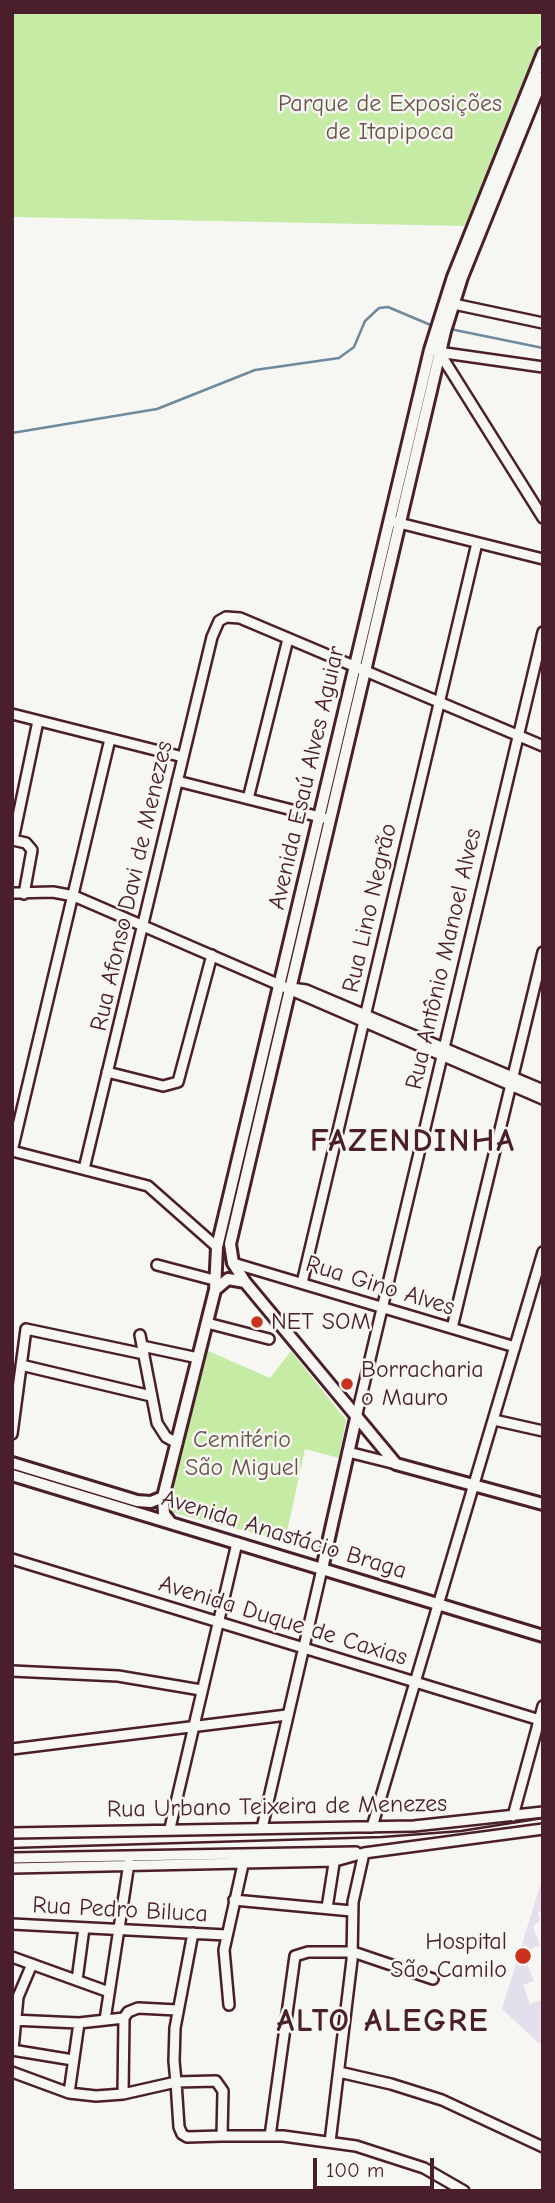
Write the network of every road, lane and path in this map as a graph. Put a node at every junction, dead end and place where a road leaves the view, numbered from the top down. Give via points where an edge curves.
1 (543, 53) edge
2 (543, 77) edge
3 (502, 165) junction
4 (448, 303) junction
5 (543, 323) edge
6 (435, 351) junction
7 (543, 367) edge
8 (543, 518) edge
9 (394, 522) junction
10 (477, 543) junction
11 (543, 559) edge
12 (543, 632) edge
13 (288, 639) junction
14 (359, 670) junction
15 (439, 703) junction
16 (12, 714) edge
17 (38, 721) junction
18 (517, 736) junction
19 (110, 739) junction
20 (543, 746) edge
21 (183, 757) junction
22 (177, 781) junction
23 (248, 799) junction
24 (324, 818) junction
25 (13, 840) edge
26 (12, 893) edge
27 (24, 894) junction
28 (74, 896) junction
29 (142, 926) junction
30 (543, 952) edge
31 (212, 955) junction
32 (285, 986) junction
33 (364, 1019) junction
34 (444, 1052) junction
35 (107, 1072) junction
36 (512, 1081) junction
37 (543, 1090) edge
38 (543, 1099) edge
39 (254, 1116) junction
40 (12, 1151) edge
41 (84, 1169) junction
42 (217, 1247) junction
43 (543, 1252) edge
44 (233, 1263) junction
45 (157, 1265) dead end
46 (245, 1282) junction
47 (302, 1283) junction
48 (215, 1285) junction
49 (382, 1307) junction
50 (207, 1323) junction
51 (452, 1328) junction
52 (140, 1335) dead end
53 (269, 1339) dead end
54 (515, 1347) junction
55 (143, 1350) junction
56 (198, 1358) junction
57 (21, 1365) junction
58 (151, 1396) junction
59 (356, 1418) junction
60 (494, 1420) junction
61 (543, 1432) edge
62 (12, 1434) edge
63 (177, 1443) junction
64 (348, 1452) junction
65 (12, 1463) edge
66 (396, 1464) junction
67 (12, 1475) edge
68 (475, 1486) junction
69 (163, 1497) junction
70 (543, 1504) edge
71 (171, 1523) junction
72 (237, 1543) junction
73 (12, 1559) edge
74 (322, 1569) junction
75 (439, 1605) junction
76 (217, 1622) junction
77 (543, 1636) edge
78 (303, 1648) junction
79 (12, 1671) edge
80 (416, 1682) junction
81 (201, 1690) junction
82 (543, 1706) edge
83 (287, 1715) junction
84 (541, 1721) edge
85 (193, 1726) junction
86 (12, 1749) edge
87 (543, 1812) edge
88 (513, 1816) junction
89 (372, 1827) junction
90 (170, 1828) junction
91 (262, 1828) junction
92 (543, 1829) edge
93 (12, 1833) edge
94 (365, 1853) junction
95 (335, 1856) junction
96 (12, 1858) edge
97 (244, 1859) junction
98 (129, 1861) junction
99 (12, 1868) edge
100 (234, 1900) junction
101 (327, 1908) junction
102 (352, 1911) junction
103 (12, 1924) edge
104 (84, 1928) junction
105 (119, 1930) junction
106 (193, 1933) junction
107 (226, 1935) junction
108 (353, 1952) junction
109 (12, 1957) edge
110 (32, 1964) junction
111 (433, 1979) dead end
112 (77, 1980) junction
113 (109, 1992) junction
114 (229, 2005) dead end
115 (177, 2010) junction
116 (124, 2018) junction
117 (14, 2020) edge
118 (105, 2020) junction
119 (79, 2023) junction
120 (13, 2049) edge
121 (73, 2060) junction
122 (12, 2072) edge
123 (338, 2072) junction
124 (176, 2082) junction
125 (69, 2093) junction
126 (123, 2094) junction
127 (222, 2136) junction
128 (270, 2136) junction
129 (330, 2142) junction
130 (543, 2147) edge
131 (464, 2191) edge

1 - 3 main road, Avenida Esaú Alves Aguiar
2 - 3 main road, Avenida Esaú Alves Aguiar
3 - 4 main road, Avenida Esaú Alves Aguiar
4 - 5 street
4 - 6 main road, Avenida Esaú Alves Aguiar
6 - 7 street
6 - 8 street
6 - 9 main road, Avenida Esaú Alves Aguiar
9 - 10 street
9 - 14 main road, Avenida Esaú Alves Aguiar
10 - 11 street
10 - 15 street, Rua Lino Negrão
12 - 18 street, Rua Antônio Manoel Alves
13 - 14 street
13 - 21 street, Rua Afonso Davi de Menezes via 240,618 226,617 214,631
13 - 23 street
14 - 15 street
14 - 24 main road, Avenida Esaú Alves Aguiar
15 - 18 street
15 - 33 street, Rua Lino Negrão
16 - 17 street
17 - 19 street
17 - 25 street
18 - 20 street
18 - 34 street, Rua Antônio Manoel Alves
19 - 21 street
19 - 28 street
21 - 22 street, Rua Afonso Davi de Menezes
22 - 23 street
22 - 29 street, Rua Afonso Davi de Menezes
23 - 24 street
24 - 32 main road, Avenida Esaú Alves Aguiar
25 - 27 street via 32,850
26 - 27 street
27 - 28 street
28 - 29 street
28 - 40 street
29 - 31 street
29 - 35 street, Rua Afonso Davi de Menezes
30 - 36 street
31 - 32 street
31 - 35 street via 178,1082 163,1086
32 - 33 street via 303,998
32 - 39 main road, Avenida Esaú Alves Aguiar
33 - 34 street
33 - 47 street, Rua Lino Negrão
34 - 36 street
34 - 49 street, Rua Antônio Manoel Alves
35 - 41 street, Rua Afonso Davi de Menezes
36 - 37 street
36 - 38 street
36 - 51 street
39 - 42 main road, Avenida Esaú Alves Aguiar
39 - 44 main road, Avenida Esaú Alves Aguiar via 231,1238
40 - 41 street
41 - 42 street via 158,1191
42 - 44 main road
42 - 48 main road, Avenida Esaú Alves Aguiar
43 - 54 street
44 - 46 main road
44 - 47 street, Rua Gino Alves
45 - 48 street
46 - 48 main road via 228,1279
46 - 59 main road
47 - 49 street, Rua Gino Alves
48 - 50 main road, Avenida Esaú Alves Aguiar
49 - 51 street, Rua Gino Alves
49 - 59 street, Rua Antônio Manoel Alves
50 - 53 street
50 - 56 main road, Avenida Esaú Alves Aguiar
51 - 54 street, Rua Gino Alves
52 - 55 street
54 - 60 street
55 - 56 street
55 - 57 street via 26,1329
55 - 58 street
56 - 63 main road, Avenida Esaú Alves Aguiar
57 - 58 street
57 - 62 street
58 - 63 street via 159,1429
59 - 64 main road, Rua Antônio Manoel Alves
59 - 66 main road
60 - 61 street
60 - 68 street
63 - 69 main road, Avenida Esaú Alves Aguiar
64 - 66 street
64 - 74 main road, Rua Antônio Manoel Alves
65 - 69 main road, Avenida Anastácio Braga via 142,1502
66 - 68 main road
67 - 71 main road, Avenida Anastácio Braga
68 - 70 main road
68 - 75 street
69 - 71 main road via 164,1514
71 - 72 main road, Avenida Anastácio Braga
72 - 74 main road, Avenida Anastácio Braga
72 - 76 street
73 - 76 street, Avenida Duque de Caxias
74 - 75 main road, Avenida Anastácio Braga
74 - 78 street, Rua Antônio Manoel Alves
75 - 77 main road, Avenida Anastácio Braga
75 - 80 street
76 - 78 street, Avenida Duque de Caxias
76 - 81 street
78 - 80 street, Avenida Duque de Caxias
78 - 83 street, Rua Antônio Manoel Alves
79 - 81 street via 118,1676
80 - 84 street, Avenida Duque de Caxias
80 - 89 street
81 - 85 street
82 - 84 street
83 - 85 street
83 - 91 street, Rua Antônio Manoel Alves
84 - 88 street
85 - 86 street
85 - 90 street
87 - 88 street, Rua Urbano Teixeira de Menezes
88 - 89 street, Rua Urbano Teixeira de Menezes
89 - 91 street, Rua Urbano Teixeira de Menezes
90 - 91 street, Rua Urbano Teixeira de Menezes
90 - 93 street, Rua Urbano Teixeira de Menezes
92 - 94 street, Rua Urbano Teixeira de Menezes
94 - 95 street, Rua Urbano Teixeira de Menezes
94 - 102 street
95 - 97 street, Rua Urbano Teixeira de Menezes
95 - 101 street
96 - 98 street, Rua Urbano Teixeira de Menezes
97 - 98 street, Rua Urbano Teixeira de Menezes
97 - 100 street
98 - 99 street, Rua Urbano Teixeira de Menezes
98 - 105 street
100 - 101 street
100 - 107 street
101 - 102 street
102 - 108 street
103 - 104 street, Rua Pedro Biluca
104 - 105 street, Rua Pedro Biluca
104 - 112 street
105 - 106 street, Rua Pedro Biluca
105 - 113 street
106 - 107 street, Rua Pedro Biluca
106 - 115 street
107 - 114 street via 223,1966
108 - 111 street
108 - 123 street
108 - 128 street via 308,1952 293,1959
109 - 110 street
110 - 112 street
110 - 117 street
112 - 113 street
113 - 118 street
115 - 116 street via 138,2008
115 - 124 street
116 - 118 street
116 - 126 street
117 - 119 street
117 - 120 street
118 - 119 street
119 - 121 street
120 - 121 street
121 - 125 street
122 - 125 street
123 - 129 street
123 - 130 street via 442,2100
124 - 126 street
124 - 127 street via 182,2134
124 - 127 street via 211,2080 220,2084
125 - 126 street
127 - 128 street
128 - 129 street
129 - 131 street via 409,2162

